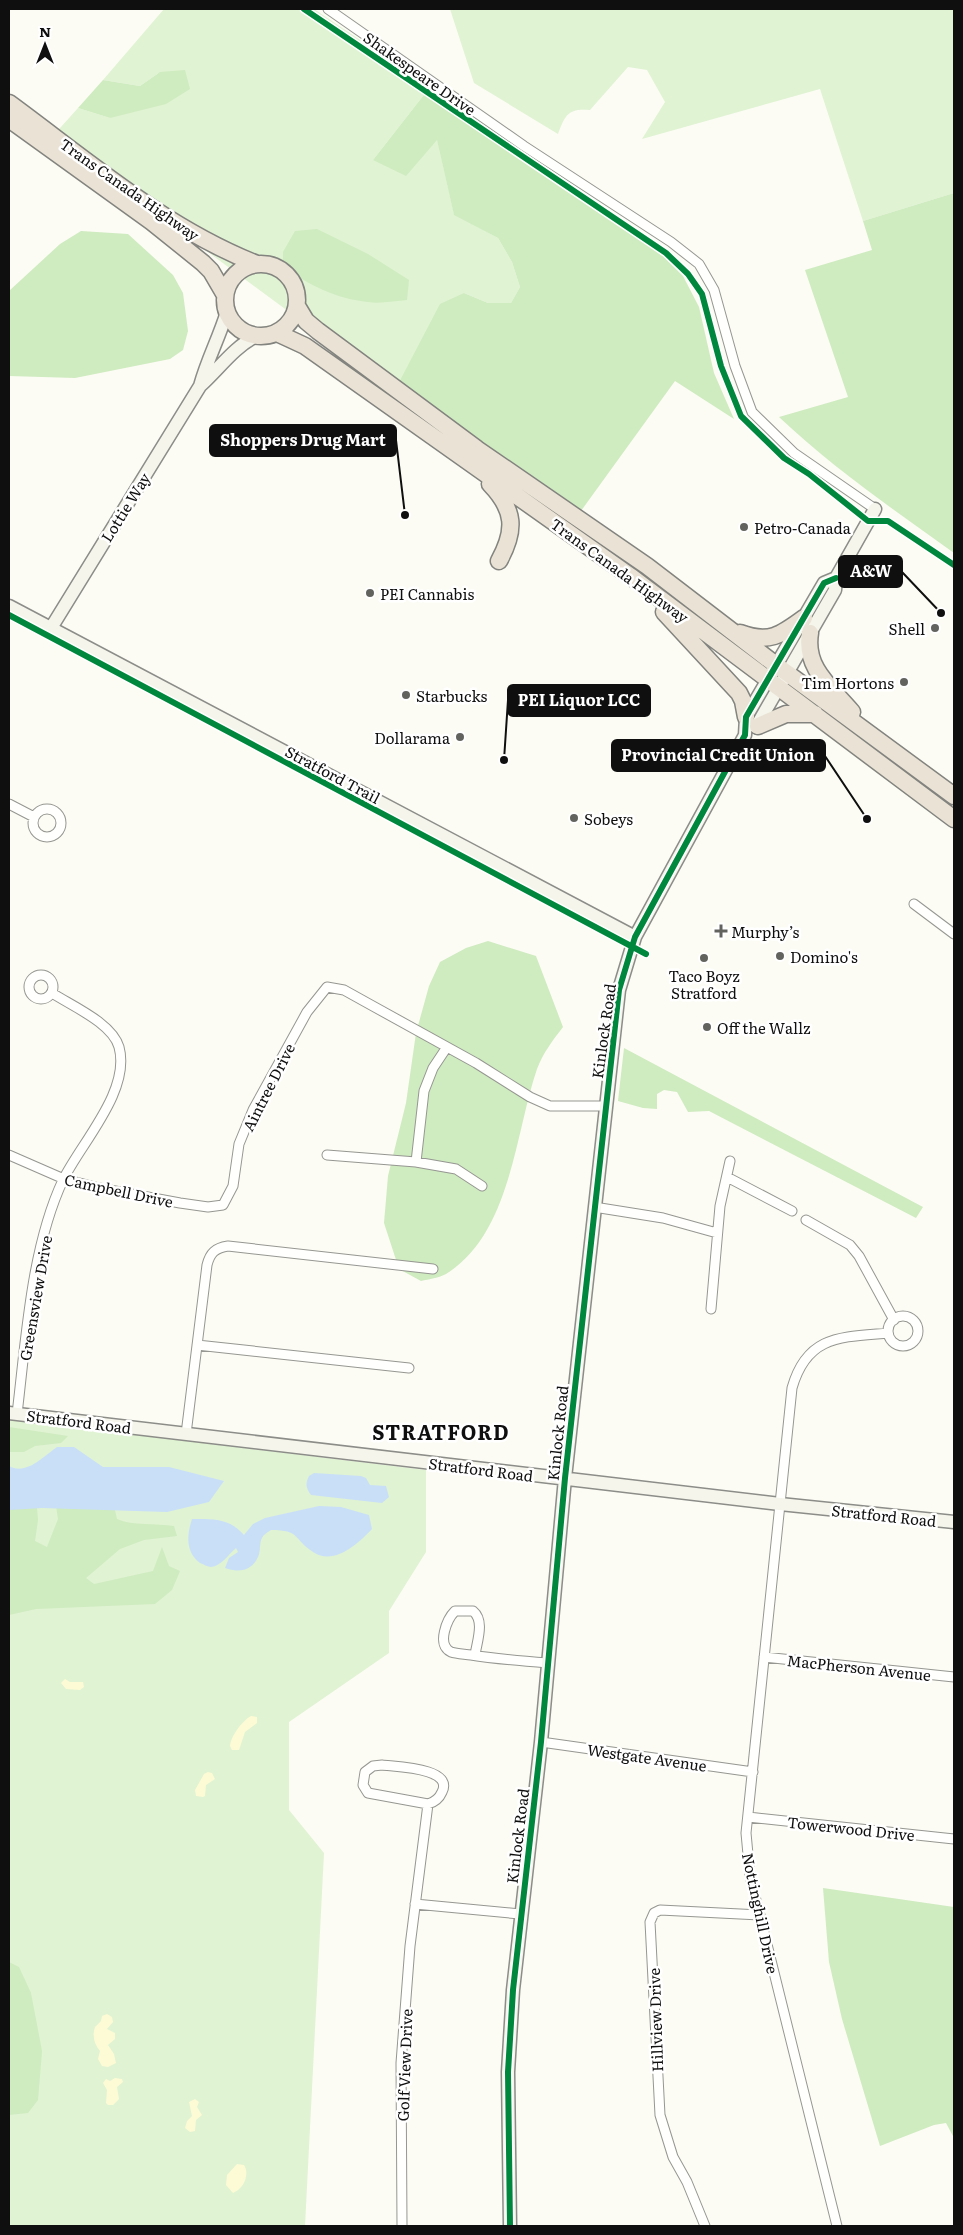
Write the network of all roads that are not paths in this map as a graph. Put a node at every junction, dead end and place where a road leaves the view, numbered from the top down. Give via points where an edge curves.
1 (328, 9) edge
2 (9, 103) edge
3 (9, 119) edge
4 (257, 264) junction
5 (225, 294) junction
6 (297, 306) junction
7 (226, 312) junction
8 (277, 333) junction
9 (256, 336) junction
10 (200, 386) junction
11 (470, 462) junction
12 (875, 509) joint
13 (499, 561) dead end
14 (630, 576) junction
15 (9, 606) edge
16 (726, 626) junction
17 (807, 626) junction
18 (51, 628) junction
19 (778, 676) junction
20 (815, 714) junction
21 (750, 726) junction
22 (869, 733) junction
23 (954, 796) edge
24 (9, 804) edge
25 (34, 817) dead end
26 (954, 819) edge
27 (914, 904) dead end
28 (954, 934) edge
29 (635, 937) junction
30 (52, 993) dead end
31 (447, 1047) junction
32 (605, 1106) junction
33 (327, 1155) dead end
34 (9, 1156) edge
35 (730, 1161) dead end
36 (416, 1162) junction
37 (727, 1177) junction
38 (64, 1179) junction
39 (482, 1186) dead end
40 (229, 1196) joint
41 (594, 1207) junction
42 (792, 1211) dead end
43 (806, 1220) dead end
44 (717, 1233) junction
45 (433, 1270) dead end
46 (711, 1309) dead end
47 (894, 1320) junction
48 (888, 1333) junction
49 (197, 1345) junction
50 (409, 1368) dead end
51 (13, 1413) edge
52 (186, 1434) junction
53 (565, 1478) junction
54 (780, 1504) junction
55 (954, 1522) edge
56 (474, 1655) junction
57 (764, 1657) junction
58 (548, 1663) junction
59 (954, 1677) edge
60 (541, 1742) junction
61 (753, 1772) junction
62 (428, 1804) junction
63 (748, 1818) junction
64 (954, 1839) edge
65 (415, 1904) junction
66 (520, 1914) junction
67 (760, 1915) junction
68 (402, 2226) edge
69 (510, 2226) edge
70 (705, 2226) edge
71 (837, 2226) edge

1 - 12 street, Shakespeare Drive via 699,264 714,290 735,366 752,412 794,454
2 - 4 highway, Trans Canada Highway via 154,209 219,249
3 - 5 highway, Trans Canada Highway via 152,222 203,263
4 - 5 highway via 236,274
4 - 6 highway via 275,266 291,279 297,294
5 - 7 highway
6 - 8 highway via 290,322
6 - 16 highway, Trans Canada Highway via 306,321 318,331
7 - 9 highway via 241,331
7 - 10 street, Lottie Way
8 - 9 highway
8 - 11 highway, Trans Canada Highway via 305,346
9 - 10 street, Lottie Way via 234,350 219,370
10 - 18 street, Lottie Way
11 - 13 highway via 502,496 510,512 508,546
11 - 14 highway, Trans Canada Highway
12 - 17 street, Kinlock Road via 836,578 835,590
14 - 19 highway, Trans Canada Highway
14 - 21 highway via 739,693
15 - 18 street
16 - 17 highway via 755,639
16 - 19 highway, Trans Canada Highway
17 - 19 street, Kinlock Road
17 - 22 highway via 809,652 816,670
18 - 29 street
19 - 20 highway, Trans Canada Highway
19 - 21 street, Kinlock Road
19 - 22 highway, Trans Canada Highway
20 - 21 highway via 786,714
20 - 26 highway, Trans Canada Highway
21 - 29 street, Kinlock Road
22 - 23 highway, Trans Canada Highway
24 - 25 street
27 - 28 street
29 - 32 street, Kinlock Road via 619,990
30 - 38 street, Greensview Drive via 99,1020 119,1045 121,1066 113,1096
31 - 32 street via 550,1106
31 - 36 street via 433,1068 424,1091
31 - 40 street, Aintree Drive via 344,990 327,987 307,1012 253,1110 239,1144
32 - 41 street, Kinlock Road
33 - 36 street
34 - 38 street, Campbell Drive
35 - 37 street
36 - 39 street via 456,1169
37 - 42 street
37 - 44 street
38 - 40 street, Campbell Drive via 208,1207 223,1205
38 - 51 street, Greensview Drive via 39,1255
41 - 44 street via 664,1218
41 - 53 street, Kinlock Road
43 - 47 street via 850,1245
44 - 46 street
45 - 49 street via 220,1248 213,1251 207,1265
47 - 48 street
47 - 48 street via 903,1316 912,1320 918,1328 916,1338 910,1344 900,1346 892,1342
48 - 54 street, Nottinghill Drive via 839,1337 821,1344 806,1356 792,1388
49 - 50 street
49 - 52 street
51 - 52 street, Stratford Road
52 - 53 street, Stratford Road
53 - 54 street, Stratford Road
53 - 58 street, Kinlock Road
54 - 55 street, Stratford Road
54 - 57 street, Nottinghill Drive
56 - 56 street via 450,1651 446,1647 446,1624 455,1611 473,1611 479,1616
56 - 58 street
57 - 59 street, MacPherson Avenue
57 - 61 street, Nottinghill Drive
58 - 60 street, Kinlock Road
60 - 61 street, Westgate Avenue
60 - 66 street, Kinlock Road
61 - 63 street, Nottinghill Drive
62 - 62 street via 434,1803 443,1791 440,1776 382,1765 373,1766 365,1772 363,1785 368,1793
62 - 65 street, Golf View Drive
63 - 64 street, Towerwood Drive
63 - 67 street, Nottinghill Drive via 747,1854
65 - 66 street
65 - 68 street, Golf View Drive via 401,2063
66 - 69 street, Kinlock Road via 508,2072
67 - 70 street, Hillview Drive via 660,1910 654,1913 650,1922 660,2115 674,2157 688,2182
67 - 71 street, Nottinghill Drive

